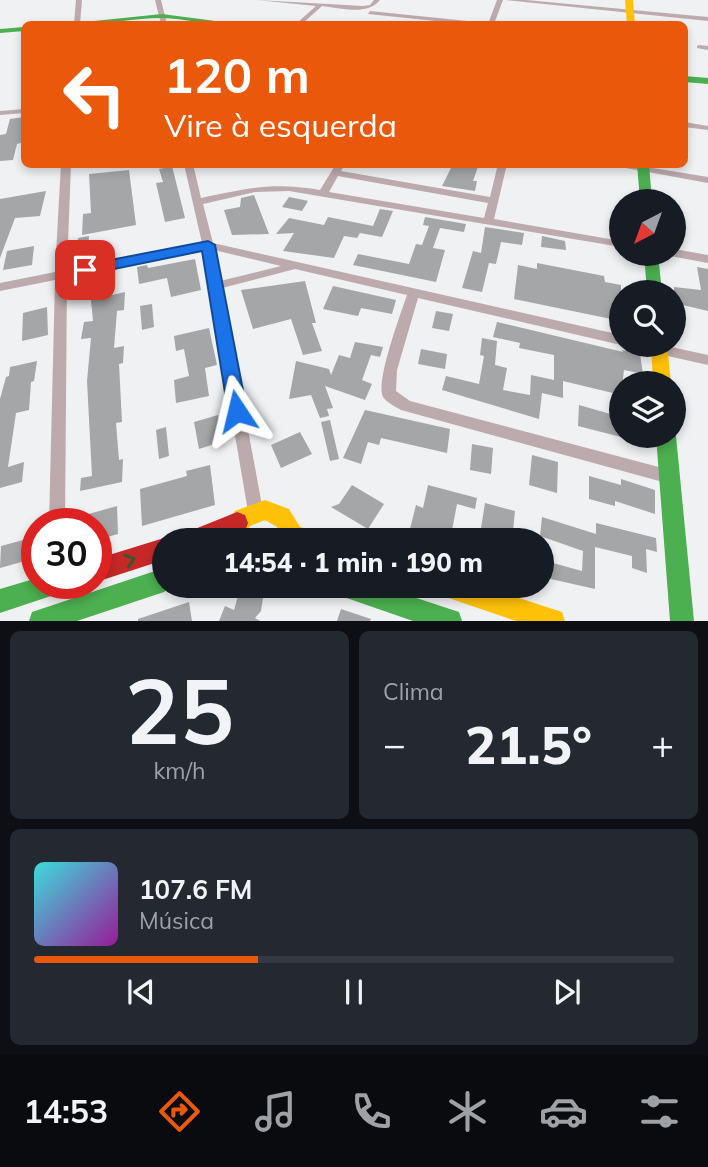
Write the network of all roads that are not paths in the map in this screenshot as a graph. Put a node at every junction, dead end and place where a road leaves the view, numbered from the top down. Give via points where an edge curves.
1 (79, 0) edge
2 (170, 0) edge
3 (260, 0) edge
4 (377, 0) edge
5 (500, 0) edge
6 (508, 0) edge
7 (543, 2) edge
8 (319, 6) junction
9 (160, 11) edge
10 (630, 12) edge
11 (370, 13) dead end
12 (708, 19) edge
13 (77, 21) edge
14 (96, 21) edge
15 (217, 21) edge
16 (302, 21) edge
17 (448, 21) edge
18 (492, 21) edge
19 (21, 29) edge
20 (0, 31) edge
21 (699, 47) dead end
22 (708, 48) edge
23 (688, 80) edge
24 (708, 82) edge
25 (21, 111) edge
26 (0, 113) edge
27 (688, 125) edge
28 (708, 128) edge
29 (66, 168) edge
30 (189, 168) edge
31 (502, 168) edge
32 (643, 168) edge
33 (648, 168) edge
34 (339, 169) edge
35 (708, 180) edge
36 (403, 184) junction
37 (645, 189) edge
38 (323, 193) junction
39 (494, 201) junction
40 (197, 202) junction
41 (394, 204) junction
42 (489, 220) junction
43 (609, 242) edge
44 (208, 245) junction
45 (686, 255) edge
46 (708, 259) edge
47 (295, 266) junction
48 (61, 275) junction
49 (215, 286) junction
50 (0, 288) edge
51 (413, 295) junction
52 (609, 338) edge
53 (686, 354) edge
54 (708, 360) edge
55 (667, 448) edge
56 (670, 477) junction
57 (57, 508) edge
58 (255, 511) junction
59 (237, 523) junction
60 (225, 528) edge
61 (235, 528) edge
62 (288, 528) edge
63 (152, 554) edge
64 (112, 566) edge
65 (152, 584) edge
66 (21, 594) edge
67 (380, 598) edge
68 (476, 598) edge
69 (0, 601) edge
70 (522, 616) edge
71 (41, 621) edge
72 (450, 621) edge
73 (553, 621) edge
74 (682, 621) edge

1 - 13 street
2 - 9 street
3 - 8 street
4 - 8 street via 369,7
5 - 18 street
6 - 7 street
7 - 10 street
8 - 16 street
9 - 14 street
9 - 15 street
10 - 12 street
11 - 17 street
19 - 20 street
21 - 22 street
23 - 24 street
25 - 26 street
27 - 28 street
29 - 48 street
30 - 40 street
31 - 39 street
32 - 37 street
33 - 35 street
34 - 36 street
34 - 38 street
36 - 39 street
36 - 41 street
38 - 40 street via 272,187
38 - 41 street
39 - 42 street
40 - 44 street
41 - 42 street
42 - 43 street
44 - 47 street
44 - 48 street
44 - 49 street
45 - 46 street
47 - 49 street
47 - 51 street
48 - 50 street
48 - 57 street
49 - 58 street
51 - 52 street
51 - 56 street via 390,370 388,394 406,406
53 - 54 street
55 - 56 street
56 - 74 street
58 - 59 street
58 - 62 street via 265,509 284,517
59 - 60 street
59 - 61 street
64 -> 63 street
65 - 71 street
66 - 69 street
67 - 72 street
68 - 70 street
70 - 73 street

